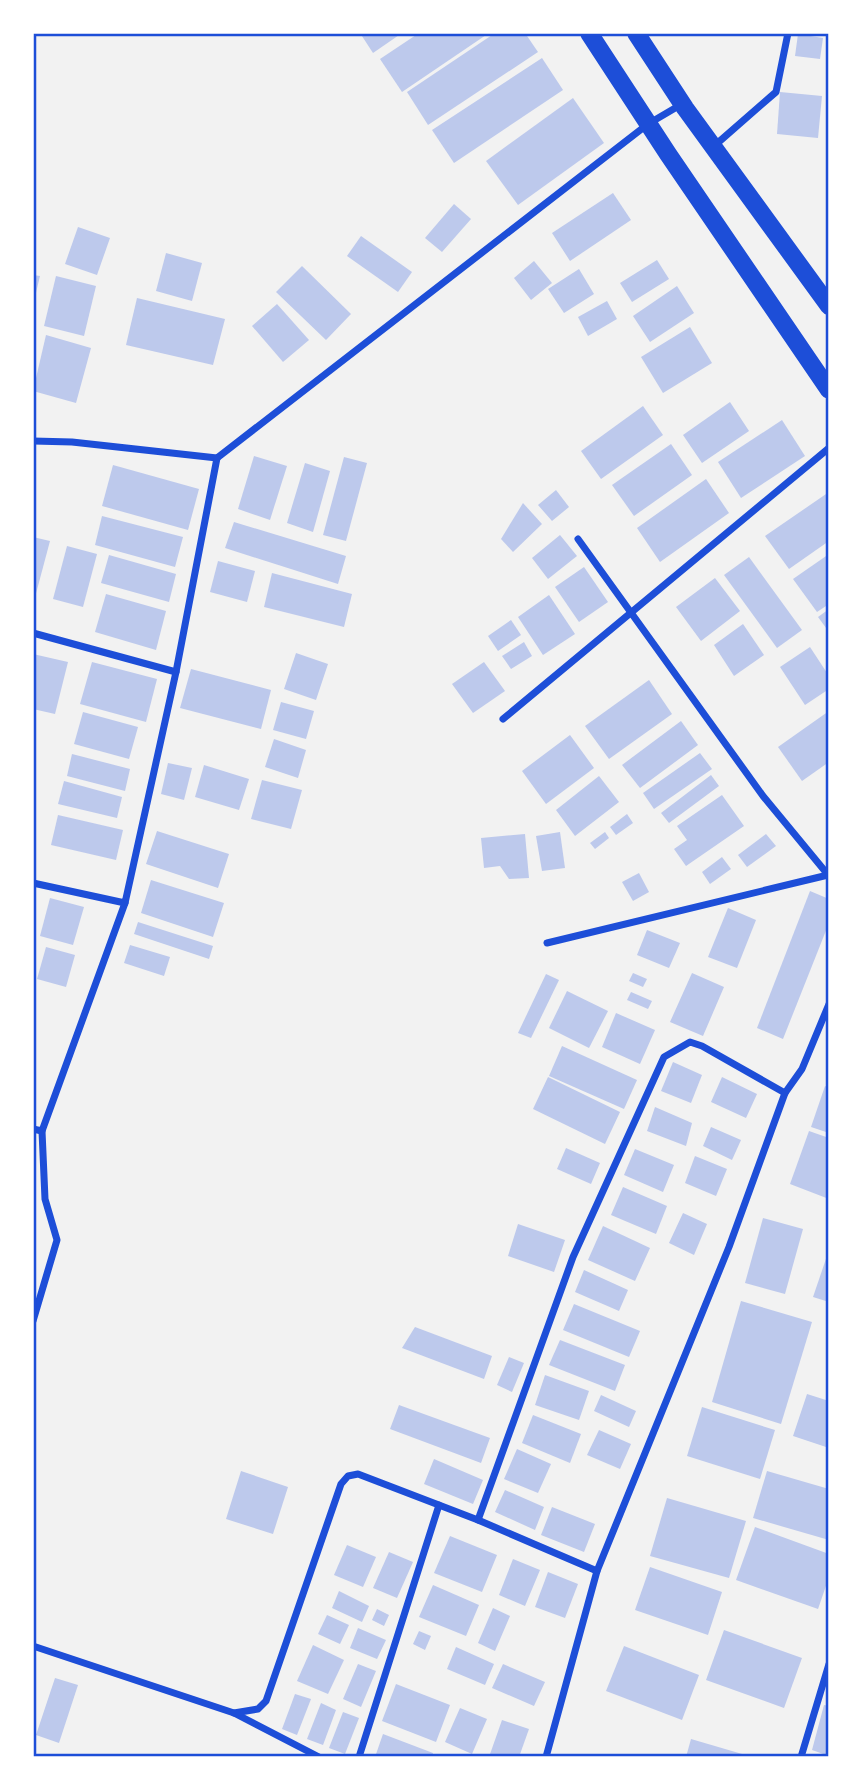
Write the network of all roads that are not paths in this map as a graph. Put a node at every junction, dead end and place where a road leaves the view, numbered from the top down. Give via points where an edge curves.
1 (589, 33) edge
2 (636, 33) edge
3 (788, 33) edge
4 (682, 104) junction
5 (648, 124) junction
6 (713, 147) junction
7 (829, 306) edge
8 (829, 390) edge
9 (33, 441) edge
10 (829, 448) edge
11 (217, 458) junction
12 (578, 539) dead end
13 (632, 614) junction
14 (33, 633) edge
15 (176, 672) junction
16 (503, 719) dead end
17 (829, 875) edge
18 (33, 883) edge
19 (125, 903) junction
20 (547, 943) dead end
21 (829, 1004) edge
22 (785, 1093) junction
23 (38, 1130) edge
24 (33, 1321) edge
25 (439, 1505) junction
26 (478, 1520) junction
27 (597, 1571) junction
28 (33, 1646) edge
29 (829, 1664) edge
30 (234, 1713) junction
31 (318, 1757) edge
32 (359, 1757) edge
33 (546, 1757) edge
34 (801, 1757) edge

1 - 5 main road
2 - 4 main road
3 - 6 street via 776,92
4 - 5 street
4 - 6 main road
5 - 8 main road
5 - 11 street
6 - 7 main road
9 - 11 street
10 - 13 street
11 - 15 street
12 - 13 street
13 - 16 street
13 - 17 street via 763,796
14 - 15 street
15 - 19 street
17 - 20 street
18 - 19 street
19 - 23 street
21 - 22 street via 802,1069
22 - 26 street via 690,1042 664,1057 579,1243
22 - 27 street via 729,1247
23 - 24 street via 45,1199 57,1240
25 - 26 street
25 - 30 street via 358,1474 348,1476 341,1484 266,1701 258,1709
25 - 32 street
26 - 27 street
27 - 33 street
28 - 30 street
29 - 34 street
30 - 31 street

